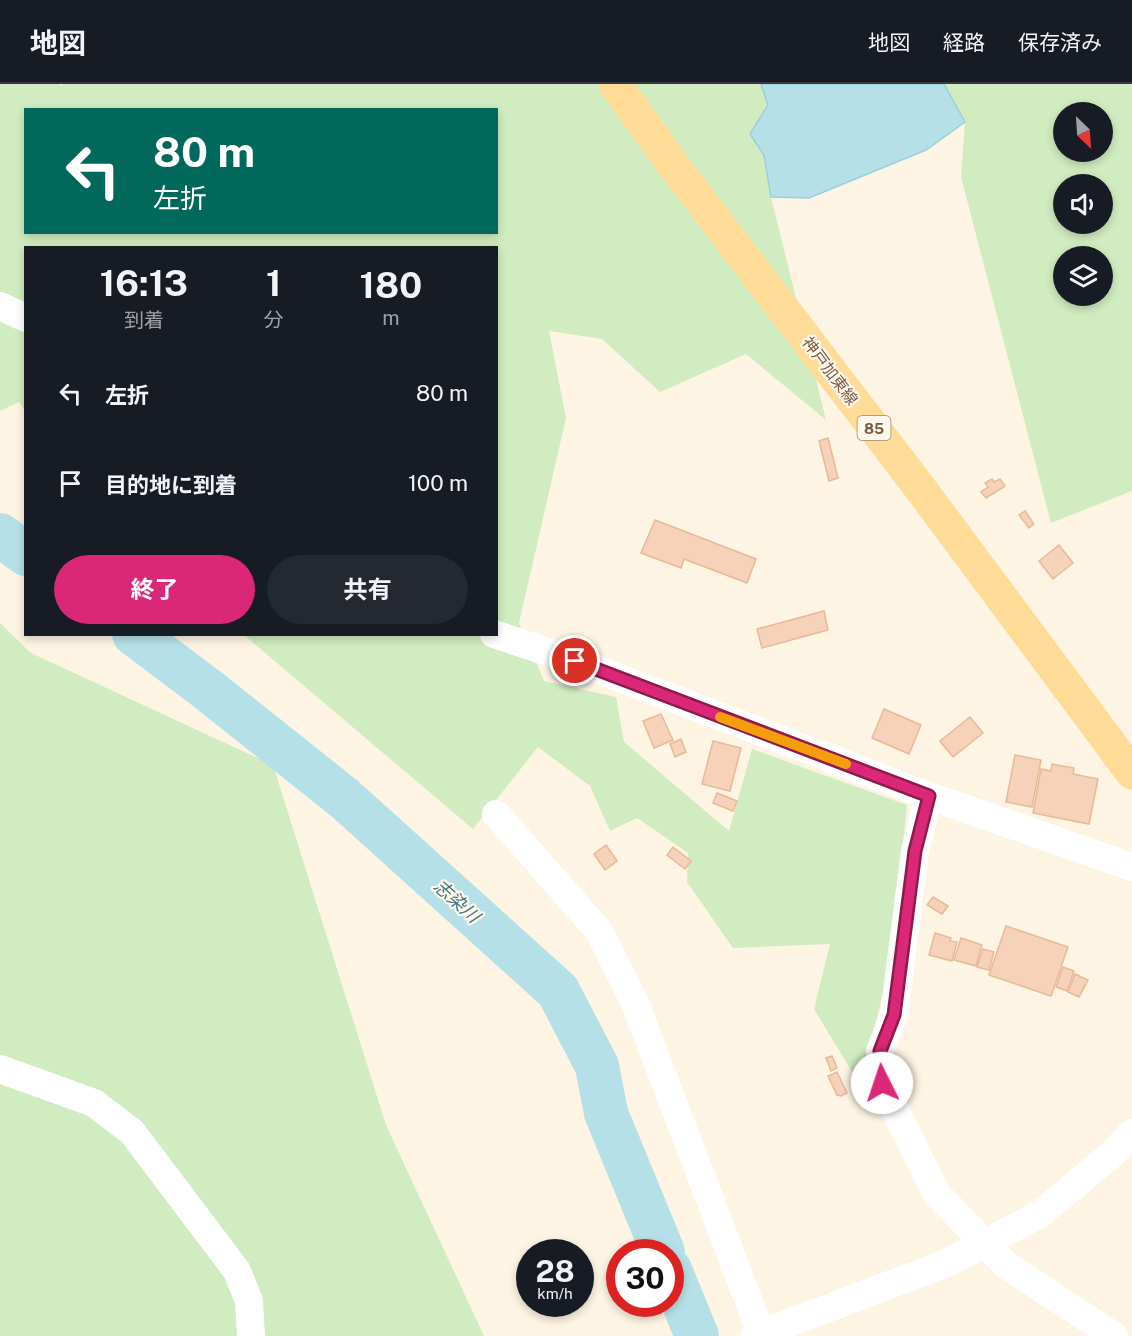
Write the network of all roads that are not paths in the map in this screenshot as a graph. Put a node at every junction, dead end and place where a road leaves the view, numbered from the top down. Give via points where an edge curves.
1 (615, 84) edge
2 (0, 306) edge
3 (24, 317) edge
4 (498, 635) edge
5 (1132, 773) edge
6 (929, 796) junction
7 (496, 814) dead end
8 (1132, 867) edge
9 (0, 1069) edge
10 (1132, 1133) edge
11 (251, 1336) edge
12 (755, 1336) edge
13 (762, 1336) edge
14 (1113, 1336) edge

1 - 5 main road, 神戸加東線 / 85
2 - 3 street
4 - 6 street
6 - 8 street
6 - 14 street via 915,851 894,1015 880,1051 882,1083 936,1193 1006,1264
7 - 13 street via 599,931 635,1003
9 - 11 street via 94,1103 132,1132 237,1271 249,1301
10 - 12 street via 1040,1214 947,1263

